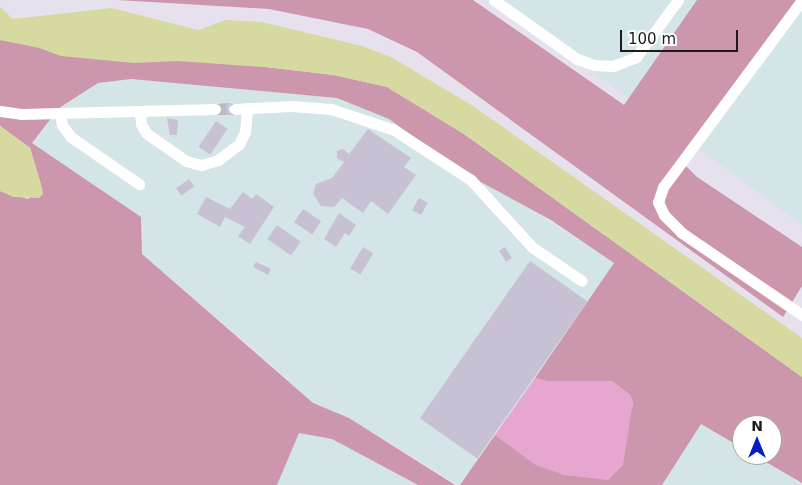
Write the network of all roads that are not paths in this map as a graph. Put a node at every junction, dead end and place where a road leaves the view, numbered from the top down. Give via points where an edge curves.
1 (494, 0) edge
2 (678, 0) edge
3 (802, 0) edge
4 (247, 108) junction
5 (215, 109) tunnel mouth
6 (235, 109) tunnel mouth
7 (0, 111) edge
8 (140, 112) junction
9 (60, 113) junction
10 (139, 184) dead end
11 (582, 281) dead end
12 (802, 315) edge

1 - 2 lane via 577,59 594,65 613,66 636,57
3 - 12 lane via 663,187 658,202 664,215 682,233
4 - 6 lane
4 - 8 lane via 245,132 239,144 218,160 201,165 186,161 146,133
4 - 11 lane via 331,109 394,130 471,180 532,247
5 - 8 lane
7 - 9 lane
8 - 9 lane
9 - 10 lane via 62,125 71,137

